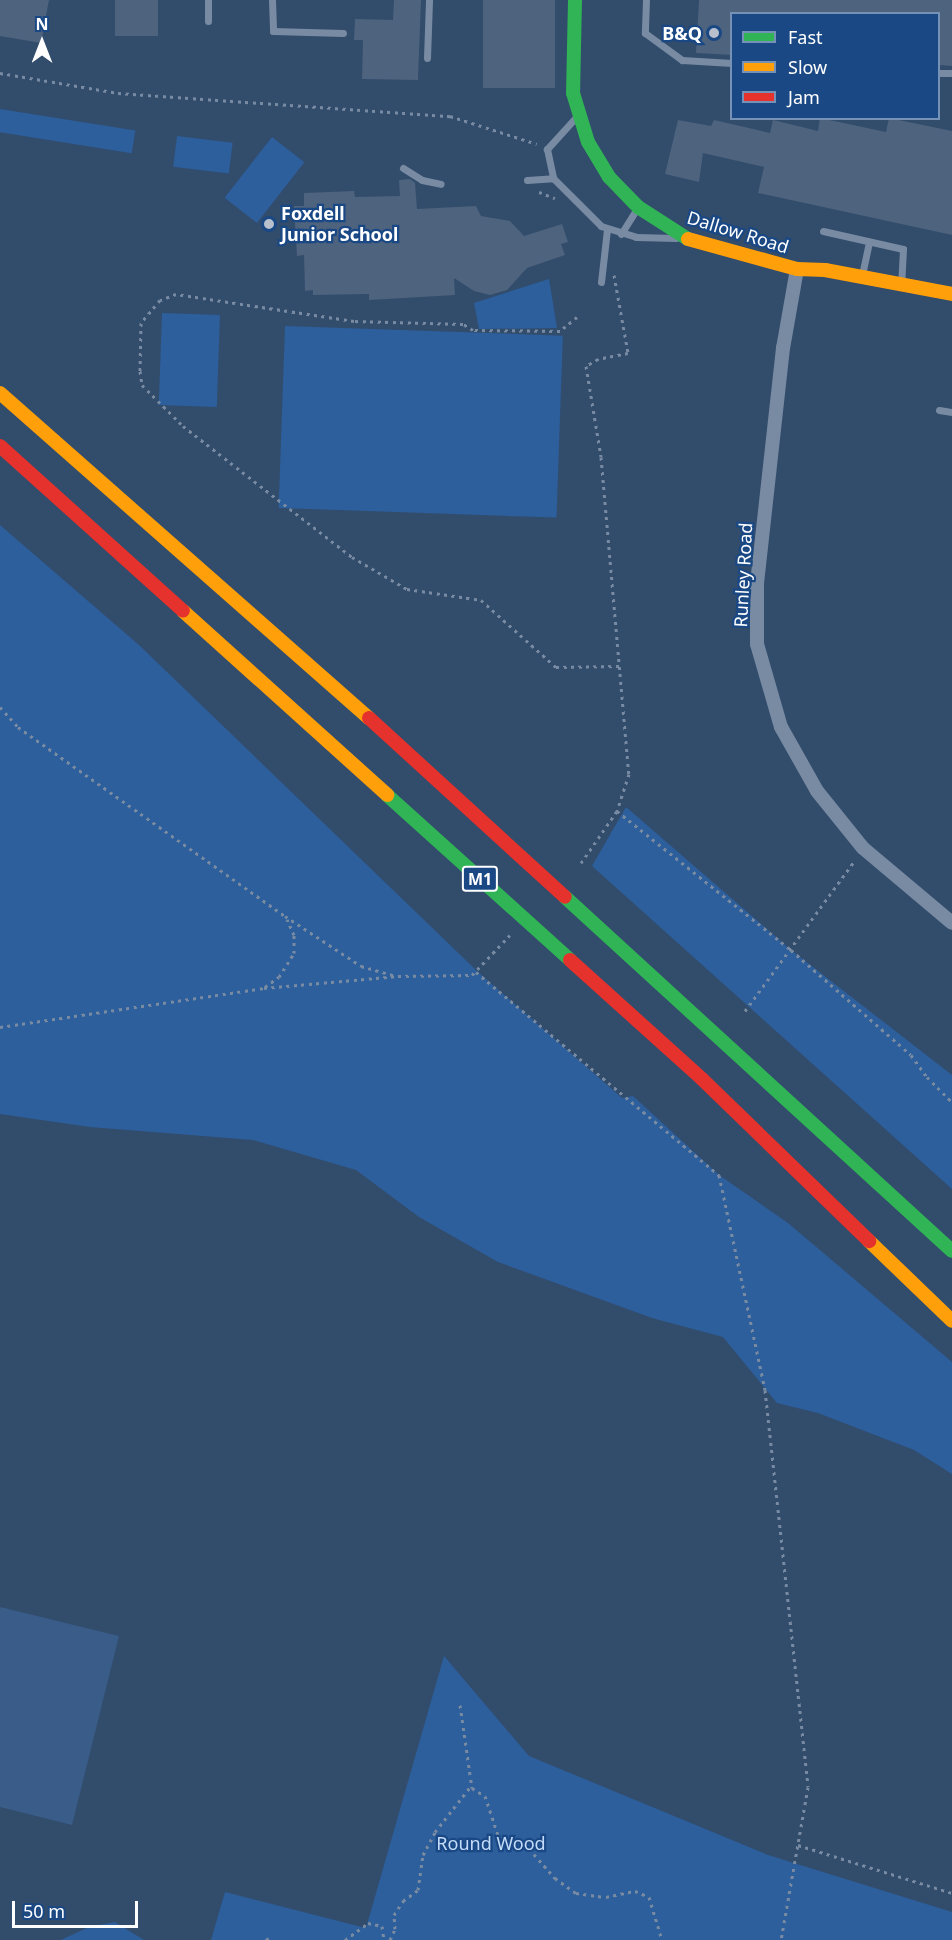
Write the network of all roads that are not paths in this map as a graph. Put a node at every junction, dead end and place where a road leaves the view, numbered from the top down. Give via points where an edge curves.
1 (208, 0) edge
2 (272, 0) edge
3 (429, 0) edge
4 (575, 0) edge
5 (646, 0) edge
6 (208, 21) dead end
7 (343, 33) dead end
8 (428, 58) dead end
9 (730, 63) edge
10 (578, 114) junction
11 (403, 168) dead end
12 (553, 178) junction
13 (527, 180) dead end
14 (441, 184) dead end
15 (638, 207) junction
16 (607, 229) junction
17 (823, 231) dead end
18 (621, 234) junction
19 (685, 238) junction
20 (869, 242) junction
21 (797, 269) junction
22 (862, 277) junction
23 (601, 282) dead end
24 (901, 284) junction
25 (952, 294) edge
26 (0, 393) edge
27 (939, 410) dead end
28 (952, 412) edge
29 (0, 446) edge
30 (952, 923) edge
31 (952, 1251) edge
32 (952, 1321) edge

1 - 6 lane
2 - 7 lane via 273,31
3 - 8 lane
4 - 10 main road, Dallow Road via 573,93
5 - 9 lane via 645,33 682,60
10 - 12 lane via 547,149
10 - 15 main road, Dallow Road via 588,142 609,177
11 - 14 lane via 422,180
12 - 13 lane
12 - 16 lane
15 - 18 lane
15 - 19 main road, Dallow Road
16 - 18 lane
16 - 23 lane
17 - 20 lane
18 - 19 lane
19 - 21 main road, Dallow Road
20 - 22 lane
20 - 24 lane via 903,249
21 - 22 main road, Dallow Road
21 - 30 street, Runley Road via 783,348 759,572 758,644 781,727 817,791 863,848
22 - 24 main road, Dallow Road
24 - 25 main road, Dallow Road
26 - 31 main road, M1 via 324,676
27 - 28 lane
29 - 32 main road, M1 via 702,1079

